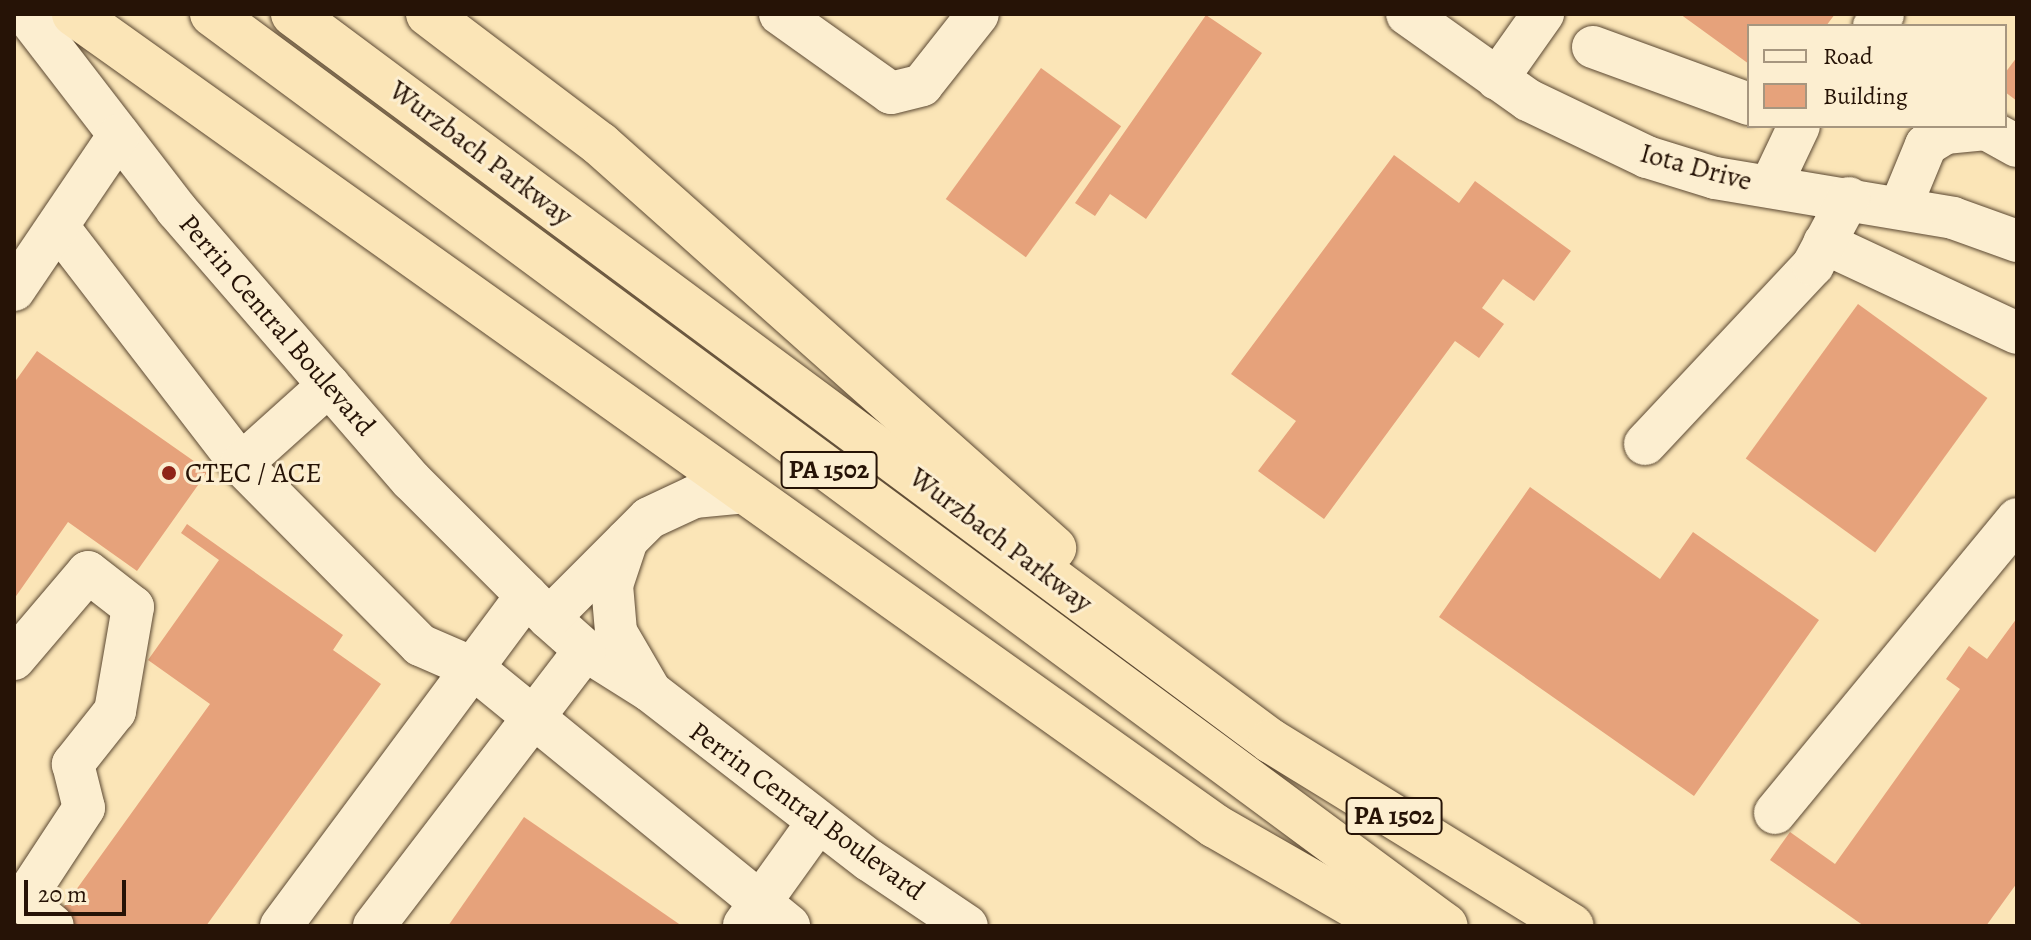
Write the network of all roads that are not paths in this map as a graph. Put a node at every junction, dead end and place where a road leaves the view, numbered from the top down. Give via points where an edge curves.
1 (26, 14) edge
2 (74, 14) edge
3 (212, 14) edge
4 (293, 14) edge
5 (428, 14) edge
6 (780, 14) edge
7 (978, 14) edge
8 (1407, 14) edge
9 (1543, 14) edge
10 (1593, 47) dead end
11 (1497, 79) junction
12 (1747, 103) edge
13 (1798, 128) edge
14 (119, 135) junction
15 (2002, 137) edge
16 (1771, 185) junction
17 (1849, 198) junction
18 (1900, 208) junction
19 (59, 228) junction
20 (2017, 241) edge
21 (1824, 243) junction
22 (14, 290) edge
23 (2017, 333) edge
24 (329, 385) junction
25 (1645, 444) dead end
26 (241, 464) junction
27 (746, 492) junction
28 (2017, 519) edge
29 (627, 540) junction
30 (538, 606) junction
31 (585, 650) junction
32 (14, 659) edge
33 (473, 668) junction
34 (650, 691) junction
35 (534, 716) junction
36 (1271, 741) junction
37 (1775, 813) dead end
38 (818, 822) junction
39 (30, 907) edge
40 (764, 919) edge
41 (281, 926) edge
42 (374, 926) edge
43 (967, 926) edge
44 (1389, 926) edge
45 (1446, 926) edge
46 (1572, 926) edge

1 - 14 street, Perrin Central Boulevard
2 - 27 highway
3 - 45 highway, Wurzbach Parkway / PA 1502
4 - 36 highway, Wurzbach Parkway / PA 1502
5 - 36 highway via 600,144
6 - 7 street via 891,93 922,85
8 - 11 street, Iota Drive
9 - 11 street
10 - 12 street
11 - 16 street, Iota Drive via 1528,100 1647,157 1715,178
13 - 16 street
14 - 19 street
14 - 24 street, Perrin Central Boulevard
15 - 18 street via 1945,133 1926,145
16 - 17 street, Iota Drive
17 - 18 street, Iota Drive
17 - 21 street
18 - 20 street, Iota Drive via 1953,218
19 - 22 street
19 - 26 street
21 - 23 street
21 - 25 street via 1813,265
24 - 26 street
24 - 30 street, Perrin Central Boulevard via 411,480
26 - 33 street via 420,645
27 - 29 street via 694,497 649,518
27 - 44 highway via 1215,826
28 - 37 street
29 - 30 street
29 - 34 street, Perrin Central Boulevard via 612,585 616,632
30 - 31 street, Perrin Central Boulevard
30 - 33 street
31 - 34 street, Perrin Central Boulevard
31 - 35 street
32 - 39 street via 88,572 133,607 115,711 73,764 84,808
33 - 35 street
33 - 41 street
34 - 38 street, Perrin Central Boulevard
35 - 40 street
35 - 42 street
36 - 46 highway, Wurzbach Parkway / PA 1502
38 - 40 street
38 - 43 street, Perrin Central Boulevard

